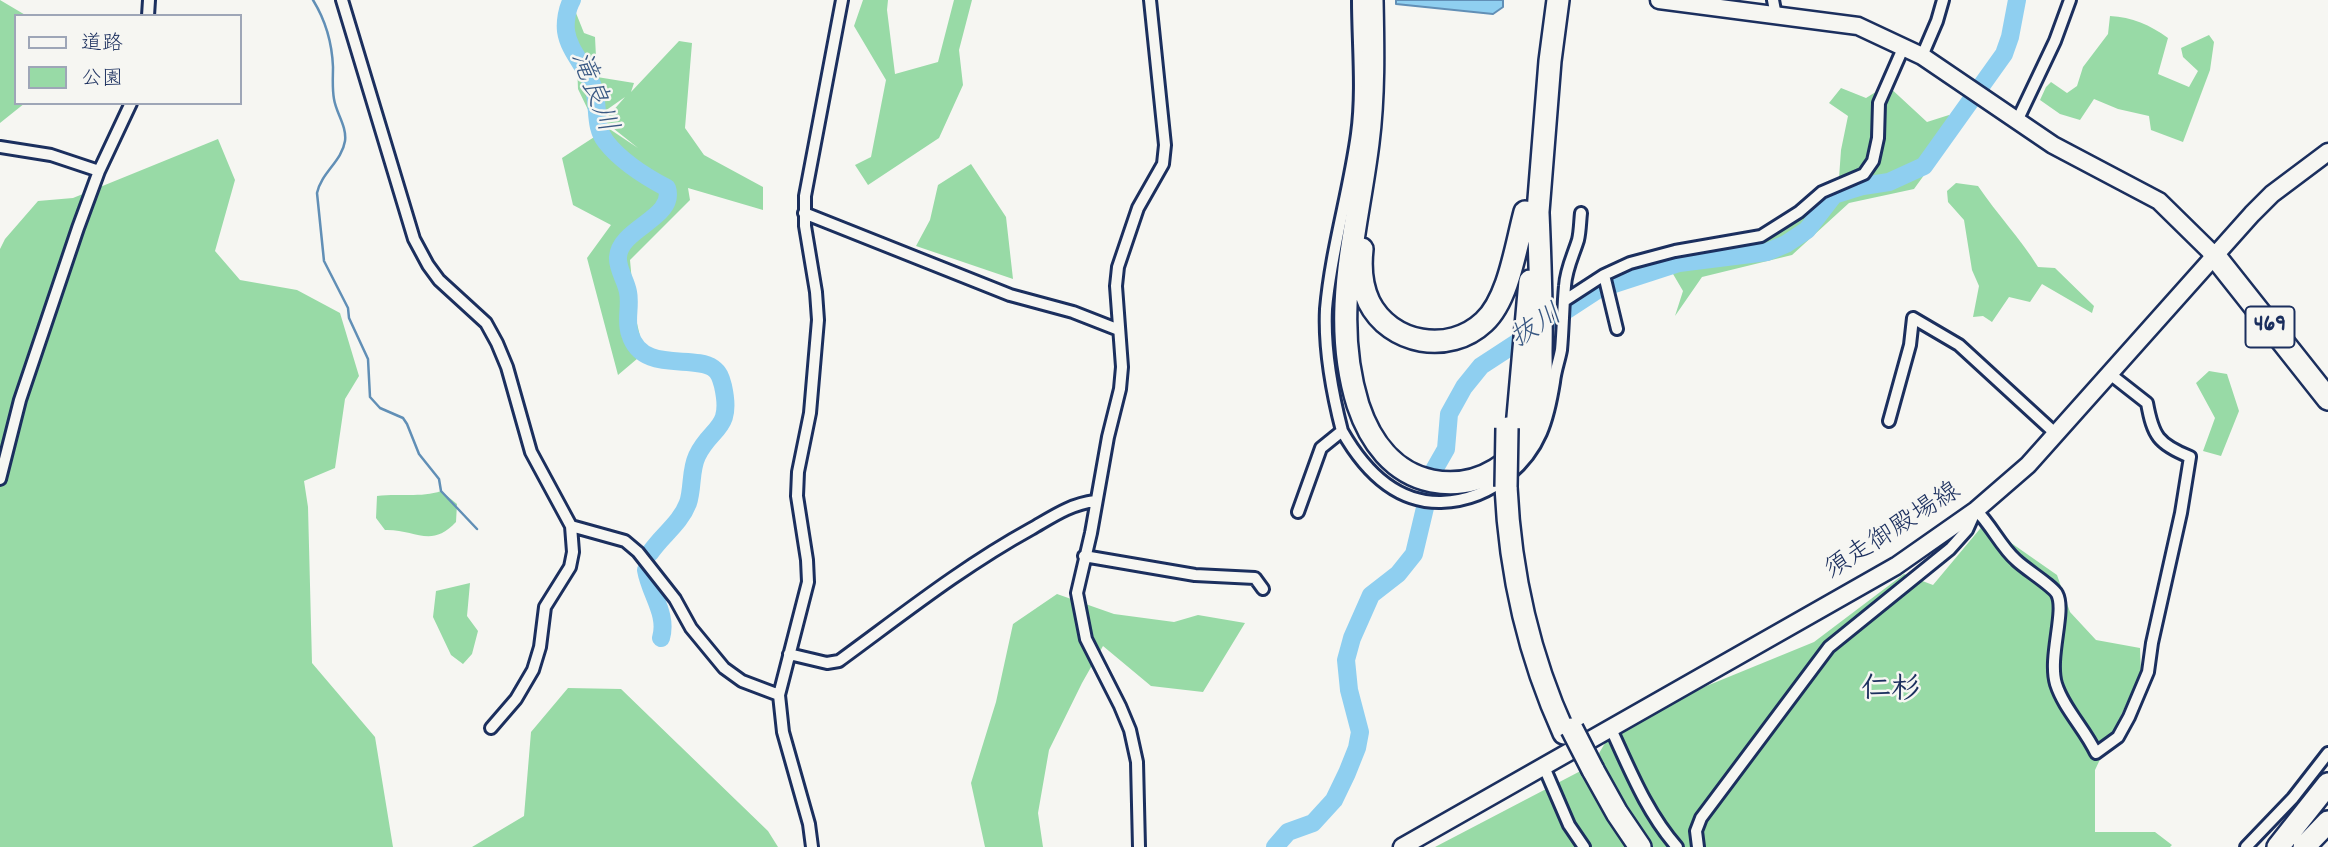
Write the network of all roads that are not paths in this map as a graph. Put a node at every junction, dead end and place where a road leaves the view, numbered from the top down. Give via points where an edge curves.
1 (342, 0) edge
2 (842, 0) edge
3 (1150, 0) edge
4 (1358, 0) edge
5 (1372, 0) edge
6 (1384, 0) edge
7 (1548, 0) edge
8 (1558, 0) edge
9 (1659, 0) edge
10 (1942, 0) edge
11 (2070, 0) edge
12 (1705, 3) edge
13 (1775, 8) edge
14 (1904, 47) junction
15 (1922, 56) junction
16 (130, 105) edge
17 (2017, 121) junction
18 (0, 147) edge
19 (2328, 152) edge
20 (99, 171) junction
21 (804, 212) junction
22 (1532, 212) junction
23 (1581, 214) dead end
24 (2214, 256) junction
25 (1605, 279) junction
26 (1530, 295) junction
27 (1564, 301) junction
28 (1617, 329) dead end
29 (1119, 330) junction
30 (2110, 374) junction
31 (2328, 399) edge
32 (1888, 421) dead end
33 (1342, 431) junction
34 (2056, 434) junction
35 (0, 479) edge
36 (1095, 501) junction
37 (1976, 510) junction
38 (1298, 512) dead end
39 (571, 526) junction
40 (1084, 556) junction
41 (1263, 589) dead end
42 (789, 654) junction
43 (779, 695) junction
44 (492, 728) dead end
45 (1611, 729) junction
46 (2328, 753) edge
47 (1544, 767) junction
48 (1588, 772) junction
49 (2328, 783) edge
50 (2328, 822) edge
51 (812, 847) edge
52 (1139, 847) edge
53 (1402, 847) edge
54 (1584, 847) edge
55 (1624, 847) edge
56 (1640, 847) edge
57 (1677, 847) edge
58 (1698, 847) edge
59 (2246, 847) edge
60 (2278, 847) edge
61 (2304, 847) edge

1 - 39 street via 414,239 439,281 486,323 497,343 531,452
2 - 21 street
3 - 29 street via 1166,145 1163,164 1138,208 1118,267
4 - 33 street via 1357,132 1326,310 1328,354
5 - 26 highway via 1373,108 1348,270 1345,342 1368,429 1379,448 1405,471 1422,479 1456,482 1486,476 1510,461 1522,446 1540,402 1541,355
6 - 22 highway via 1383,110 1361,258 1364,288 1377,314 1398,333 1427,341 1471,332 1484,322 1501,295
7 - 22 highway via 1539,61
8 - 22 highway
9 - 12 main road
10 - 15 street
11 - 17 street
12 - 13 main road
13 - 14 main road via 1858,26
14 - 15 main road
14 - 25 street via 1879,103 1878,138 1873,161 1864,174 1822,192 1761,236 1630,263
15 - 17 main road
16 - 20 street
17 - 24 main road via 2159,201
18 - 20 street via 51,155
19 - 24 main road, 須走御殿場線 via 2272,194
20 - 35 street via 20,400
21 - 29 street via 1010,295
21 - 42 street via 818,320 797,496 808,582
22 - 26 highway
23 - 27 street
24 - 30 main road, 須走御殿場線
24 - 31 highway, 469
25 - 27 street
25 - 28 street
26 - 48 highway via 1517,373 1511,487 1529,603 1568,731
27 - 33 street via 1549,415 1522,464 1489,490 1472,498 1437,502 1397,491 1365,466
29 - 36 street via 1120,389
30 - 34 main road, 須走御殿場線
30 - 37 street via 2147,403 2157,438 2190,457 2148,672 2118,737 2096,753 2056,684 2053,665 2059,597 2013,558
32 - 34 street via 1913,318 1959,345
33 - 38 street via 1321,448
34 - 37 main road, 須走御殿場線
36 - 40 street
36 - 42 street via 1076,503 994,549 839,661 827,663
37 - 45 main road, 須走御殿場線 via 1896,566
37 - 58 street via 1967,530 1950,549 1829,647 1701,818 1696,831
39 - 43 street via 625,541 668,590 724,668 742,681
39 - 44 street via 570,568 545,607 533,670
40 - 41 street via 1195,575 1255,578
40 - 52 street via 1078,608 1086,639 1130,730 1137,762
42 - 43 street
43 - 51 street via 783,732
45 - 47 main road, 須走御殿場線
45 - 57 street via 1652,814
46 - 59 street
47 - 53 main road, 須走御殿場線
47 - 54 street via 1569,825
48 - 55 highway
48 - 56 highway
49 - 60 highway
50 - 61 highway

